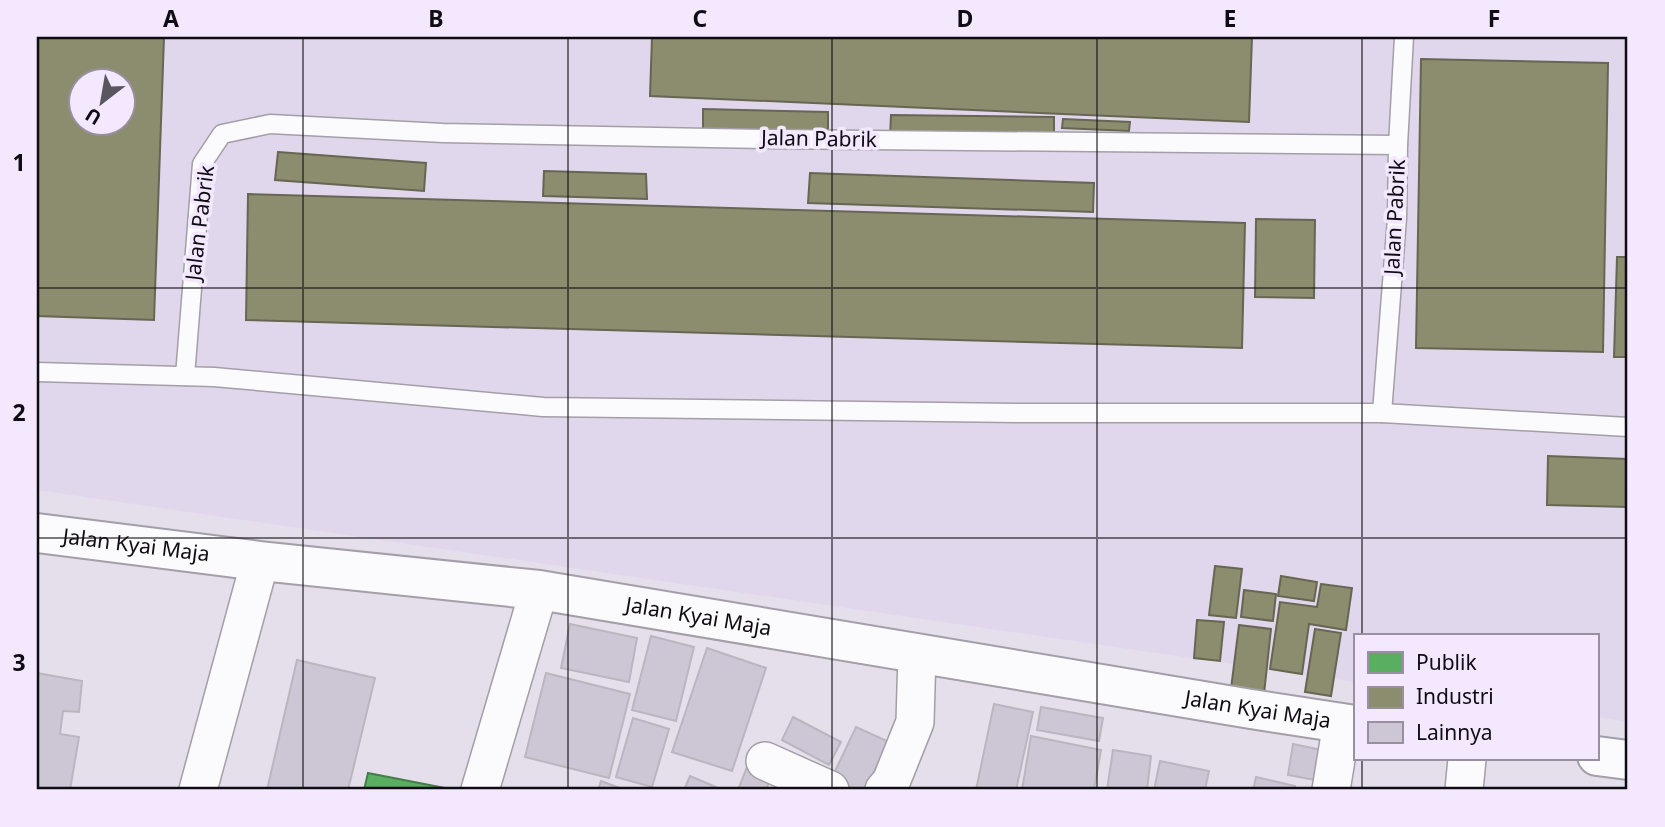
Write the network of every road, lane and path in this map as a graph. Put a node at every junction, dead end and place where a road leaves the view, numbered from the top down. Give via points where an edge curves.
1 (1404, 37) edge
2 (1398, 145) junction
3 (37, 372) edge
4 (185, 376) junction
5 (1382, 413) junction
6 (1628, 427) edge
7 (37, 533) edge
8 (260, 561) junction
9 (539, 590) junction
10 (917, 653) junction
11 (1349, 724) edge
12 (1598, 756) edge
13 (1467, 760) edge
14 (1628, 760) edge
15 (765, 761) dead end
16 (198, 790) edge
17 (480, 790) edge
18 (830, 790) edge
19 (884, 790) edge
20 (1331, 790) edge
21 (1464, 790) edge

1 - 2 lane
2 - 4 lane, Jalan Pabrik via 443,133 270,124 222,134 202,164
2 - 5 lane, Jalan Pabrik
3 - 4 lane
4 - 5 lane via 543,407
5 - 6 lane
7 - 8 main road, Jalan Kyai Maja
8 - 9 main road, Jalan Kyai Maja
8 - 16 street
9 - 10 main road, Jalan Kyai Maja
9 - 17 street
10 - 11 main road, Jalan Kyai Maja
10 - 19 street via 915,722
11 - 20 street
12 - 14 main road
13 - 21 street
15 - 18 street

